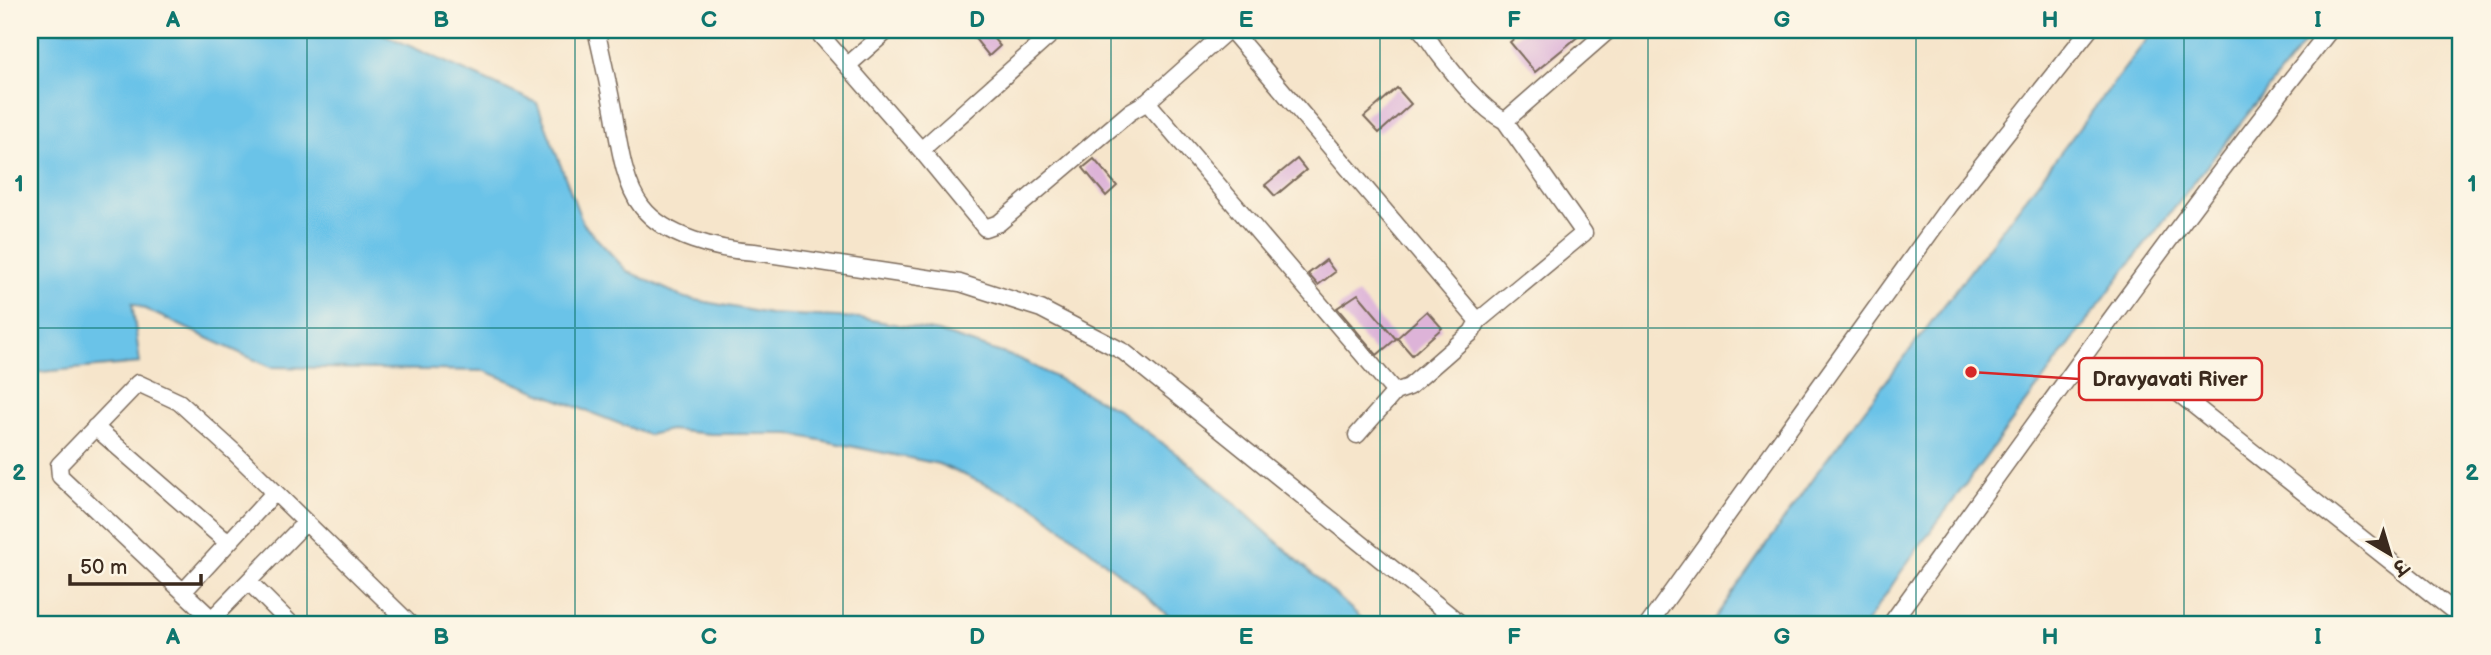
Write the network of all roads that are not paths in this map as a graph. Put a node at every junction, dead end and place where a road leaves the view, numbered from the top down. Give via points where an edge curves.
1 (596, 30) edge
2 (816, 30) edge
3 (888, 30) edge
4 (1056, 30) edge
5 (1229, 30) edge
6 (1609, 30) edge
7 (2089, 30) edge
8 (2330, 30) edge
9 (1430, 33) edge
10 (848, 65) junction
11 (1147, 102) junction
12 (1505, 121) junction
13 (922, 150) junction
14 (1478, 321) junction
15 (2158, 377) dead end
16 (1395, 392) junction
17 (95, 427) junction
18 (1357, 435) dead end
19 (275, 492) junction
20 (305, 523) junction
21 (228, 543) junction
22 (249, 582) junction
23 (183, 592) junction
24 (2461, 617) edge
25 (209, 622) edge
26 (292, 625) edge
27 (411, 625) edge
28 (1462, 625) edge
29 (1648, 625) edge
30 (1890, 625) edge

1 - 28 street via 632,189 641,206 668,227 724,250 960,283 1041,309 1124,352
2 - 10 street
3 - 10 street
4 - 13 street
5 - 11 street
5 - 14 street
6 - 12 street
7 - 29 street via 1950,205
8 - 30 street via 2267,108
9 - 12 street via 1436,51 1490,113
10 - 13 street
11 - 13 street via 999,223 985,228
11 - 16 street
12 - 14 street via 1584,233
14 - 16 street via 1472,332 1409,387
15 - 24 street
16 - 18 street
17 - 19 street via 138,383 179,402
17 - 21 street
17 - 23 street via 59,465 60,476
19 - 20 street
19 - 21 street
20 - 22 street
20 - 27 street
21 - 23 street
22 - 25 street
22 - 26 street
23 - 25 street

